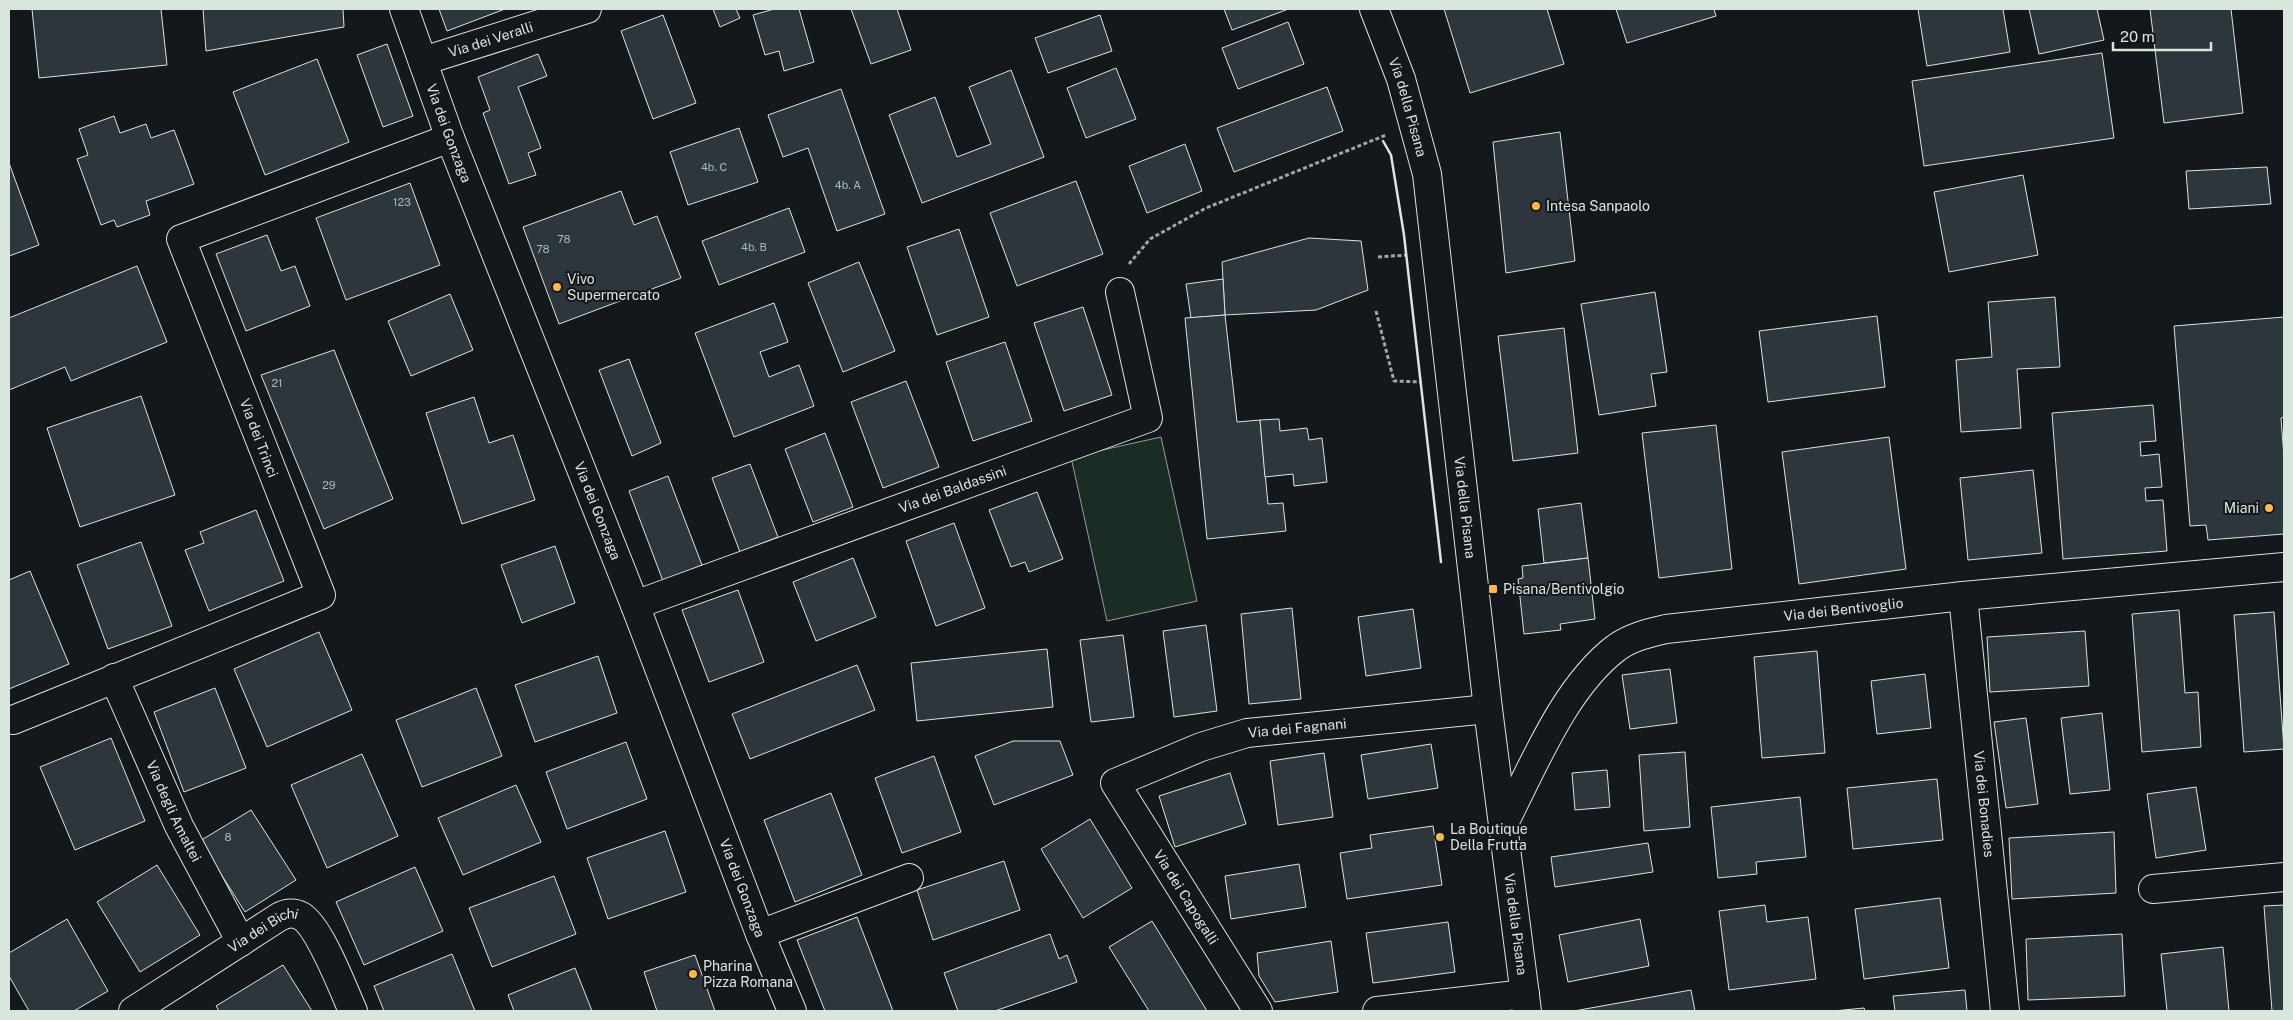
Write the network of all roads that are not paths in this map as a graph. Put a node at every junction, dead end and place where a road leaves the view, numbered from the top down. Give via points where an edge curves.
1 (404, 9) edge
2 (587, 9) edge
3 (1374, 9) edge
4 (423, 61) junction
5 (450, 138) junction
6 (1120, 292) road end
7 (2284, 567) edge
8 (1963, 596) junction
9 (635, 605) junction
10 (114, 678) junction
11 (1488, 709) junction
12 (13, 720) dead end
13 (1115, 783) joint
14 (1504, 823) junction
15 (2284, 877) edge
16 (910, 878) dead end
17 (2152, 889) dead end
18 (760, 934) junction
19 (240, 942) junction
20 (1526, 1003) edge
21 (133, 1011) edge
22 (353, 1011) edge
23 (792, 1011) edge
24 (1258, 1011) edge
25 (1377, 1011) edge
26 (2004, 1011) edge

1 - 4 street, Via dei Gonzaga
2 - 4 street, Via dei Veralli
3 - 11 street, Via della Pisana via 1401,79 1430,192
4 - 5 street, Via dei Gonzaga
5 - 9 street, Via dei Gonzaga
5 - 10 street, Via dei Trinci via 181,239 321,595
6 - 9 street, Via dei Baldassini via 1148,418
7 - 8 street, Via dei Bentivoglio
8 - 14 street, Via dei Bentivoglio via 1666,629 1633,639 1610,653 1576,689
8 - 26 street, Via dei Bonadies
9 - 18 street, Via dei Gonzaga
10 - 12 street, Via dei Trinci
10 - 19 street, Via degli Amaltei via 179,826
11 - 13 street, Via dei Fagnani via 1247,733 1201,747
11 - 14 street, Via della Pisana
13 - 24 street, Via dei Capogalli
14 - 20 street, Via della Pisana
15 - 17 street
16 - 18 street
18 - 23 street, Via dei Gonzaga
19 - 21 street, Via dei Bichi
19 - 22 street, Via dei Bichi via 284,914 300,916 314,929
20 - 25 street

